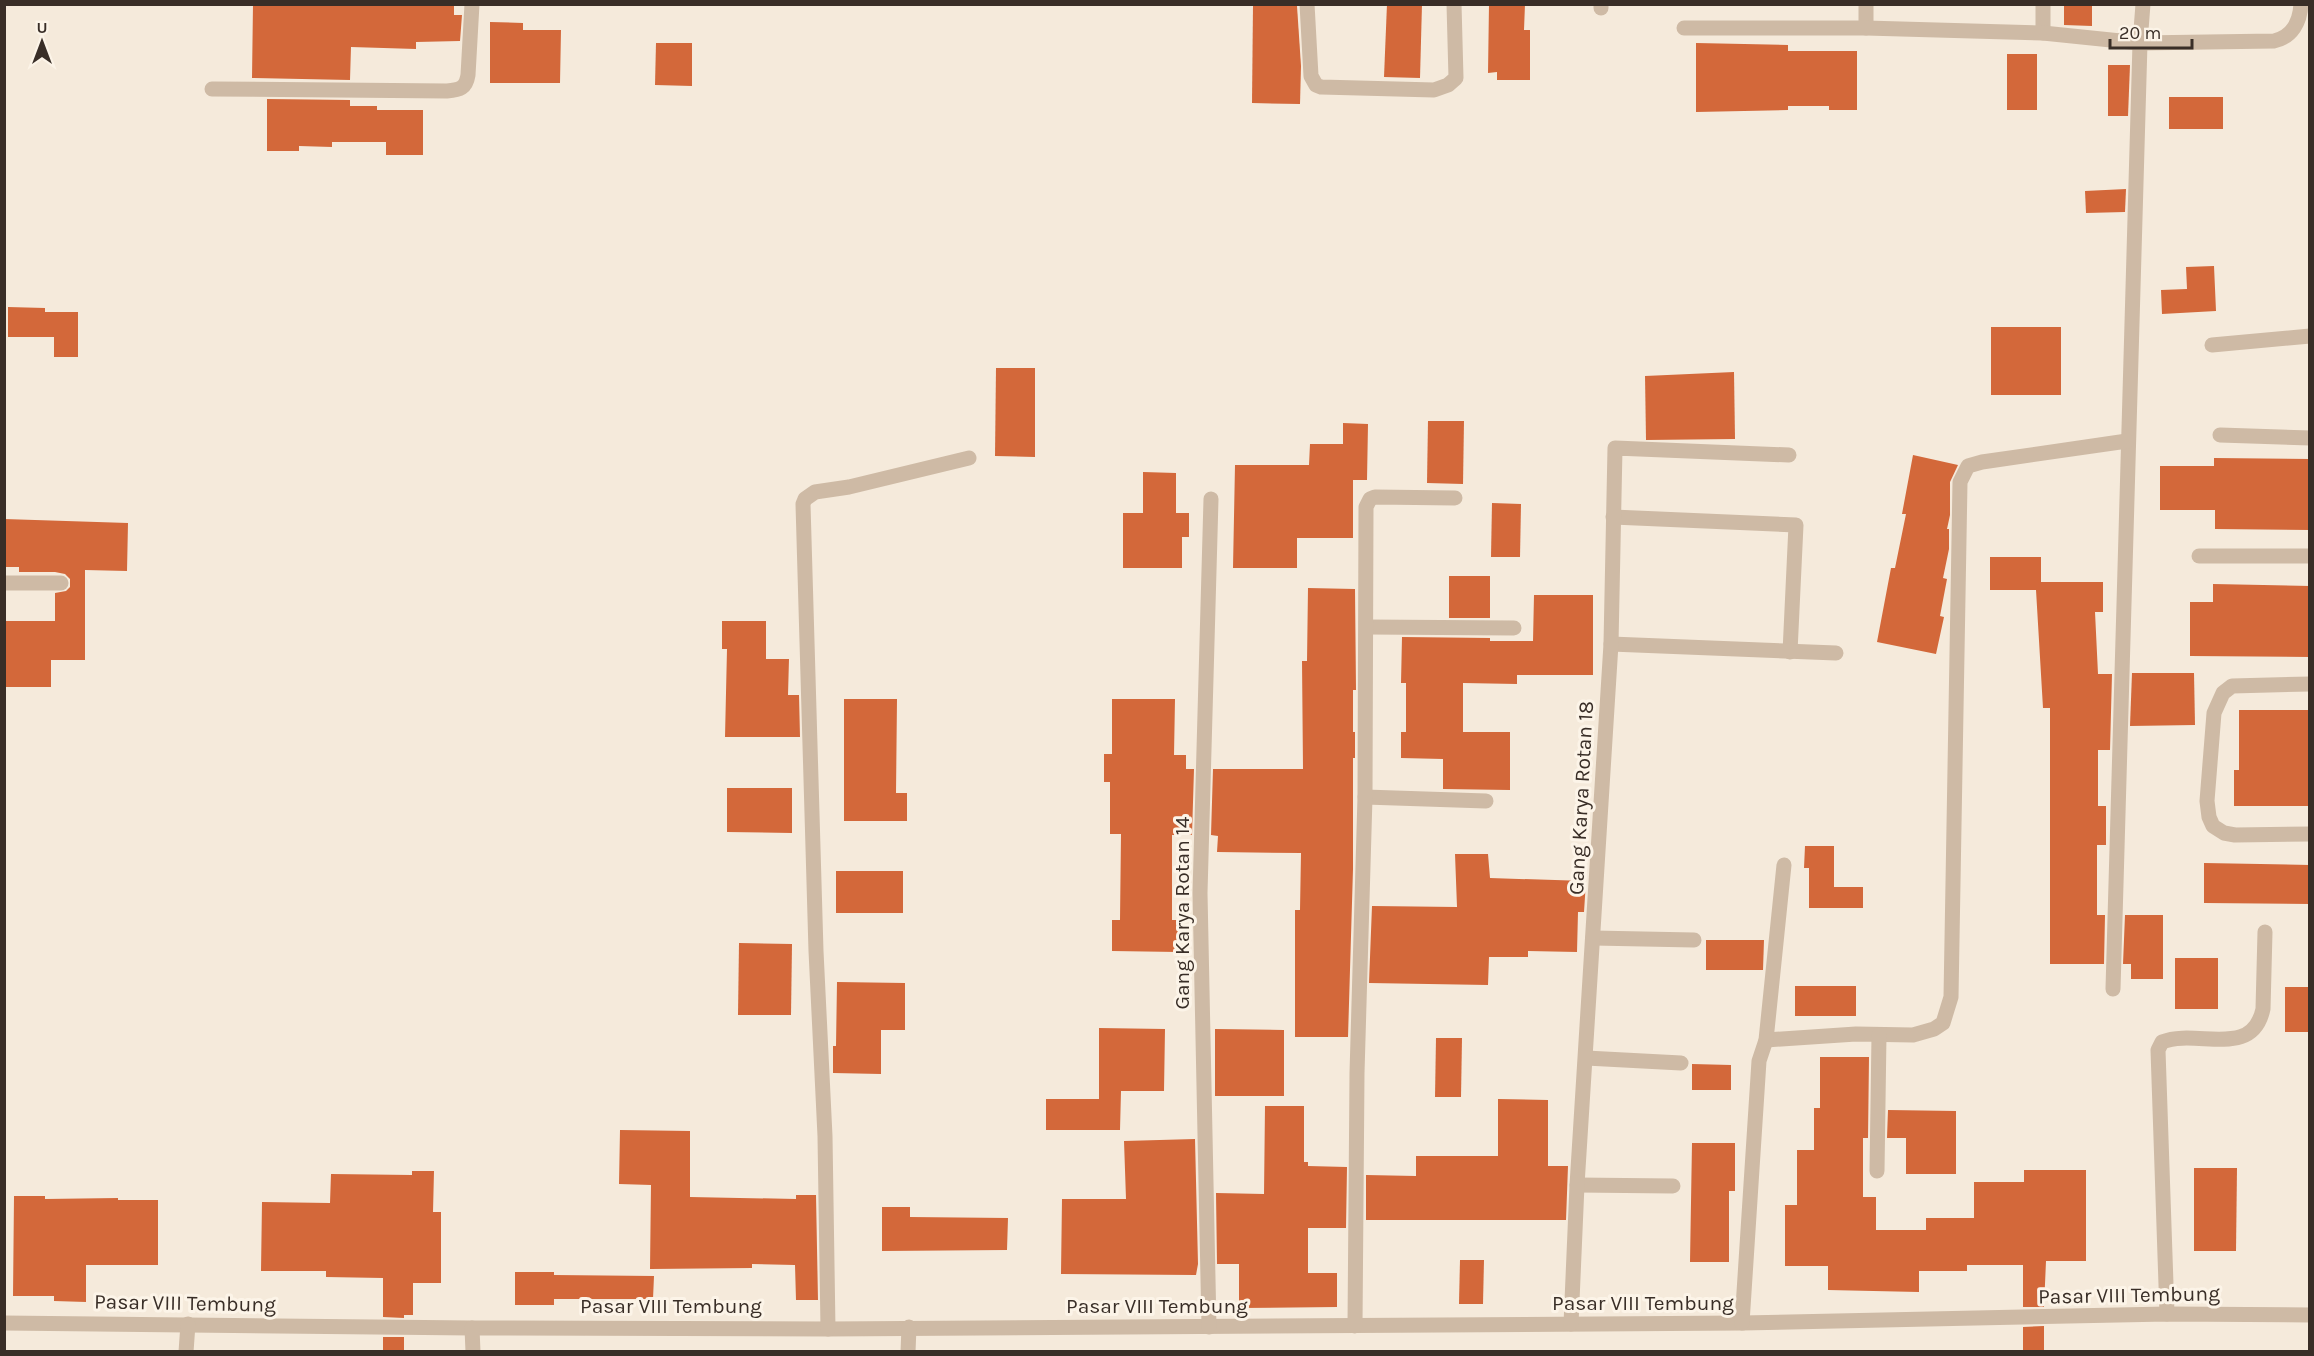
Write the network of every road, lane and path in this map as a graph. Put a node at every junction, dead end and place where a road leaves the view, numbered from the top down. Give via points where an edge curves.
1 (472, 4) edge
2 (1307, 4) edge
3 (1454, 4) edge
4 (1866, 4) edge
5 (2043, 4) edge
6 (2143, 4) edge
7 (2301, 4) edge
8 (1684, 27) dead end
9 (1866, 27) junction
10 (2043, 33) junction
11 (2140, 43) junction
12 (212, 89) dead end
13 (2310, 336) edge
14 (2212, 345) dead end
15 (2220, 435) dead end
16 (2310, 438) edge
17 (2127, 441) junction
18 (1790, 455) dead end
19 (969, 458) dead end
20 (1455, 498) dead end
21 (1212, 499) dead end
22 (1613, 517) junction
23 (2199, 556) dead end
24 (2310, 556) edge
25 (4, 583) edge
26 (61, 583) dead end
27 (1367, 627) junction
28 (1514, 628) dead end
29 (1611, 644) junction
30 (1790, 652) junction
31 (1836, 653) dead end
32 (2310, 684) edge
33 (1365, 797) junction
34 (1486, 801) dead end
35 (2310, 834) edge
36 (1784, 865) dead end
37 (2265, 932) dead end
38 (1593, 938) junction
39 (1694, 940) dead end
40 (2113, 989) dead end
41 (1879, 1035) junction
42 (1766, 1040) junction
43 (1586, 1059) junction
44 (1681, 1063) dead end
45 (1876, 1171) dead end
46 (1577, 1185) junction
47 (1673, 1186) dead end
48 (2167, 1314) junction
49 (2310, 1315) edge
50 (4, 1323) edge
51 (1742, 1323) junction
52 (188, 1324) junction
53 (1571, 1324) junction
54 (1355, 1326) junction
55 (909, 1327) junction
56 (1209, 1327) junction
57 (472, 1328) junction
58 (828, 1329) junction
59 (186, 1352) edge
60 (473, 1352) edge
61 (908, 1352) edge

1 - 12 street via 468,75 462,89
2 - 3 street via 1311,76 1316,85 1434,90 1448,86 1456,78
4 - 9 street
5 - 10 street
6 - 11 street
7 - 11 street via 2297,25 2274,41
8 - 9 street
9 - 10 street
10 - 11 street
11 - 17 street
13 - 14 street
15 - 16 street
17 - 40 street
17 - 41 street via 1982,462 1968,466 1960,482 1951,997 1943,1023 1934,1029 1913,1035
18 - 22 street, Gang Karya Rotan 18 via 1615,448
19 - 58 street via 814,492 803,504
20 - 27 street via 1375,497 1368,502
21 - 56 street, Gang Karya Rotan 14 via 1200,893
22 - 29 street, Gang Karya Rotan 18
22 - 30 street via 1796,525
23 - 24 street
25 - 26 street
27 - 28 street
27 - 33 street
29 - 30 street
29 - 38 street, Gang Karya Rotan 18
30 - 31 street
32 - 35 street via 2232,686 2223,693 2214,713 2206,801 2213,826 2223,833
33 - 34 street
33 - 54 street
36 - 42 street
37 - 48 street via 2263,1009 2252,1032 2232,1038 2172,1038 2162,1042 2158,1050
38 - 39 street
38 - 43 street, Gang Karya Rotan 18
41 - 42 street
41 - 45 street
42 - 51 street via 1759,1061
43 - 44 street
43 - 46 street, Gang Karya Rotan 18
46 - 47 street
46 - 53 street, Gang Karya Rotan 18
48 - 49 street, Pasar VIII Tembung
48 - 51 street, Pasar VIII Tembung
50 - 52 street, Pasar VIII Tembung
51 - 53 street, Pasar VIII Tembung
52 - 57 street, Pasar VIII Tembung
52 - 59 street
53 - 54 street, Pasar VIII Tembung
54 - 56 street, Pasar VIII Tembung
55 - 56 street, Pasar VIII Tembung
55 - 58 street, Pasar VIII Tembung
55 - 61 street
57 - 58 street, Pasar VIII Tembung
57 - 60 street

